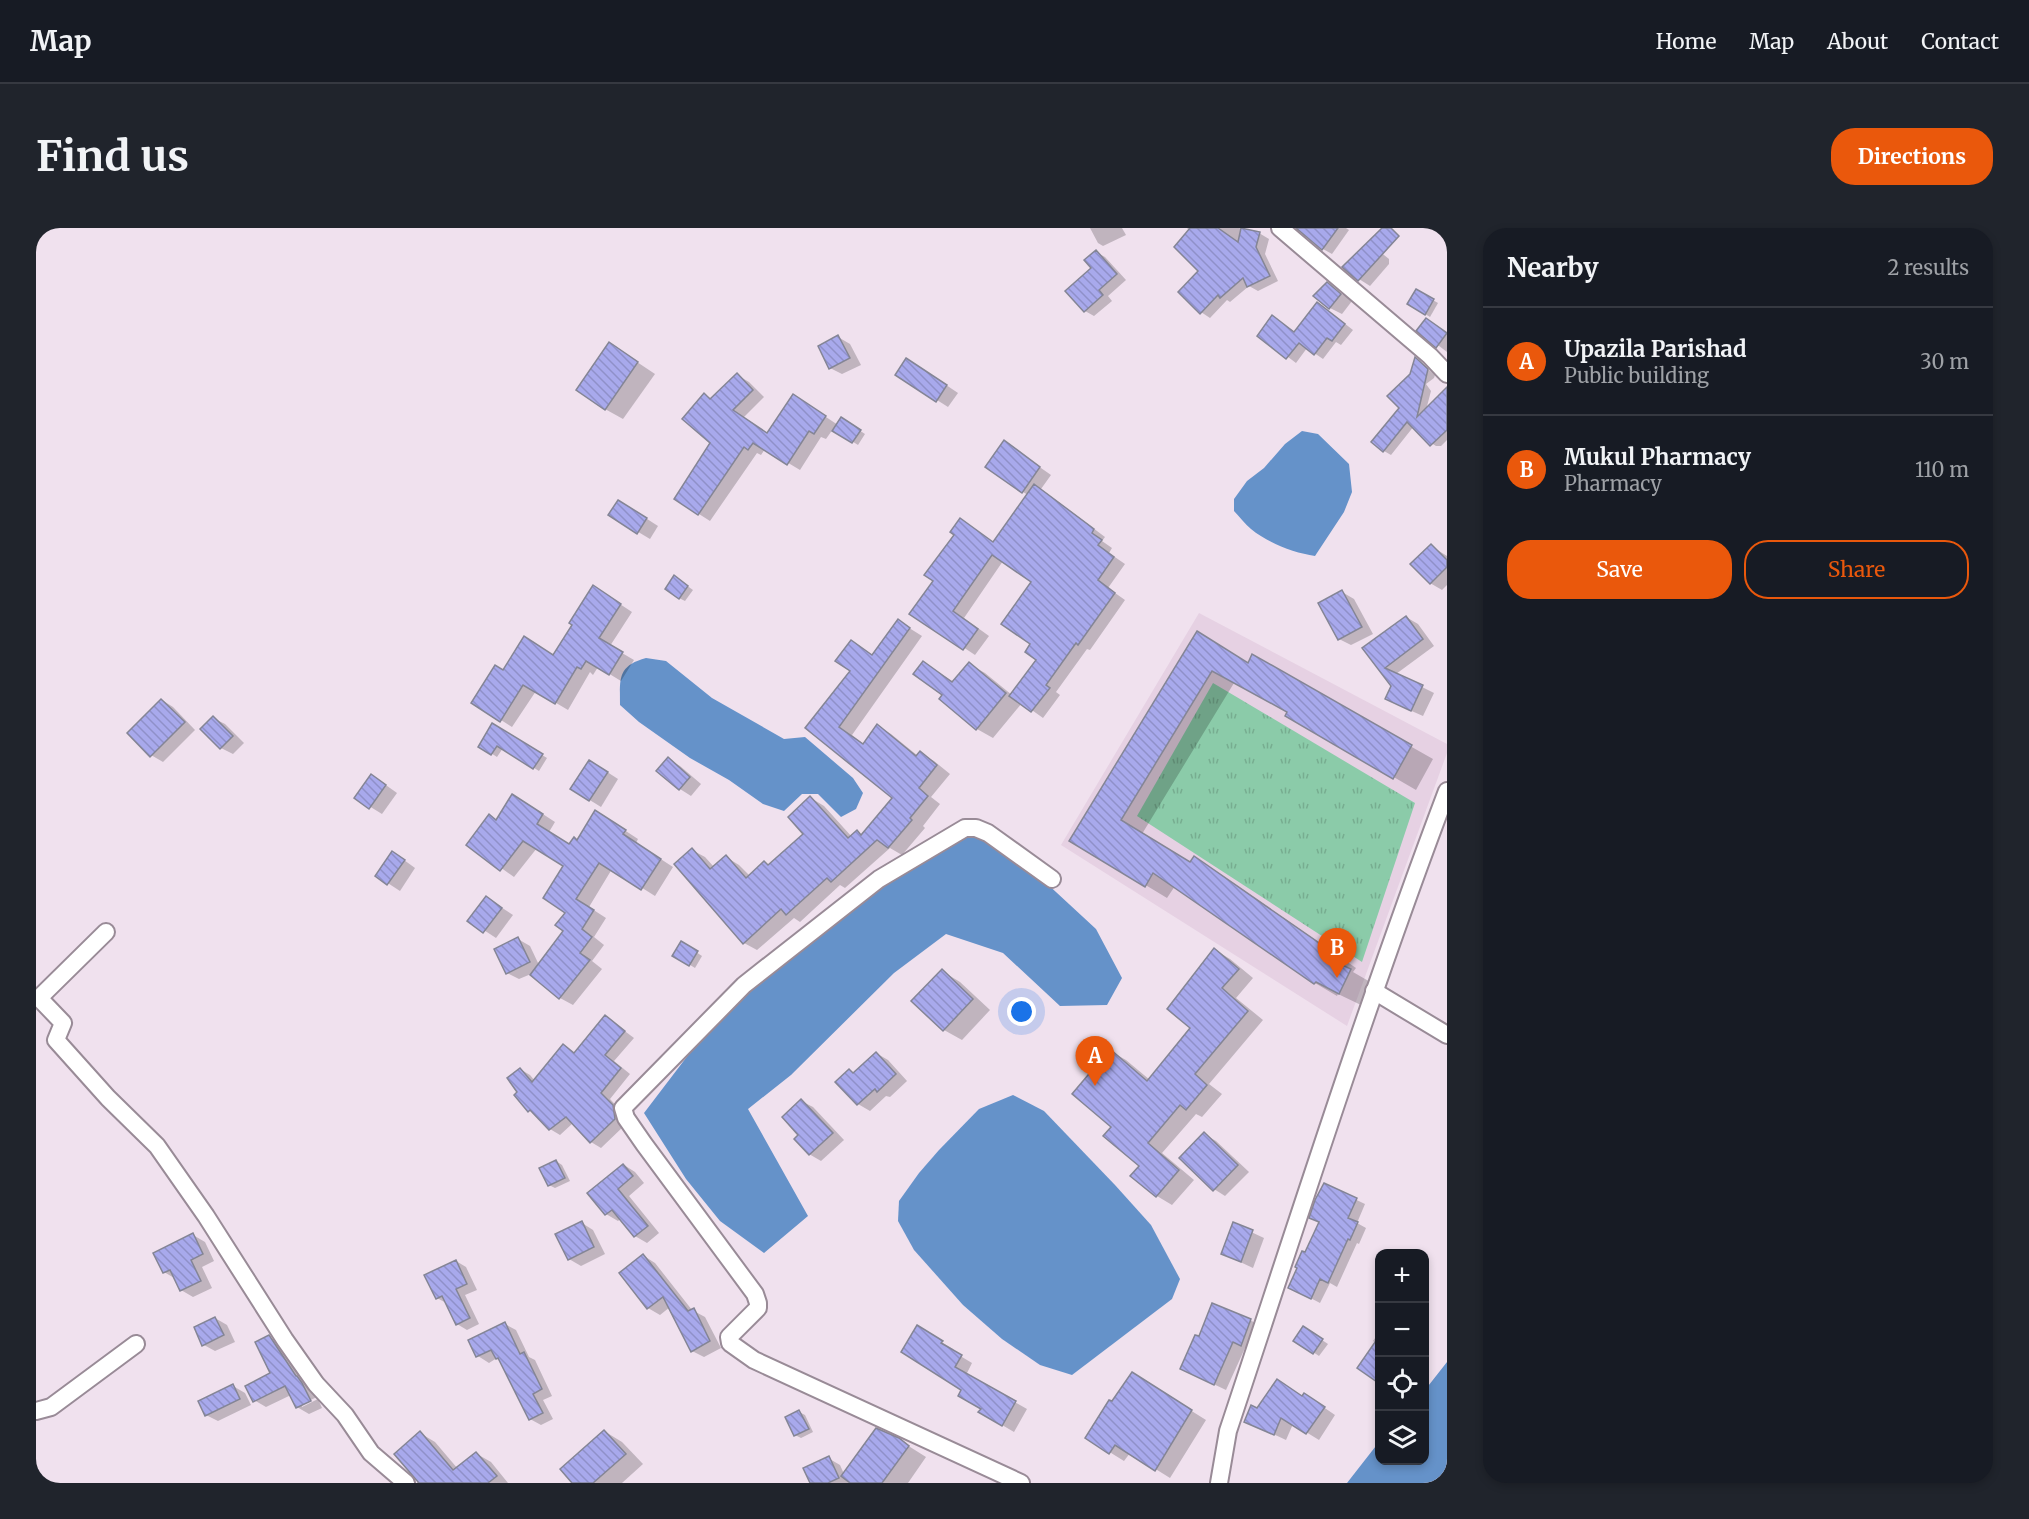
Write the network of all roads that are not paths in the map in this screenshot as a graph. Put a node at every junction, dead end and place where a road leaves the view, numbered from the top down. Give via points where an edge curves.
1 (1280, 228) edge
2 (1447, 374) edge
3 (1447, 791) edge
4 (1052, 879) dead end
5 (106, 932) dead end
6 (1374, 991) junction
7 (1447, 1035) edge
8 (136, 1344) dead end
9 (36, 1411) edge
10 (406, 1483) edge
11 (1021, 1483) edge
12 (1219, 1483) edge

1 - 2 street
3 - 6 street
4 - 11 street via 988,833 965,828 879,879 744,985 623,1108 638,1136 759,1303 729,1337 730,1343 753,1360
5 - 10 street via 39,998 63,1023 56,1040 157,1146 316,1384 345,1415 371,1453
6 - 7 street
6 - 12 street via 1228,1431
8 - 9 street via 51,1407

